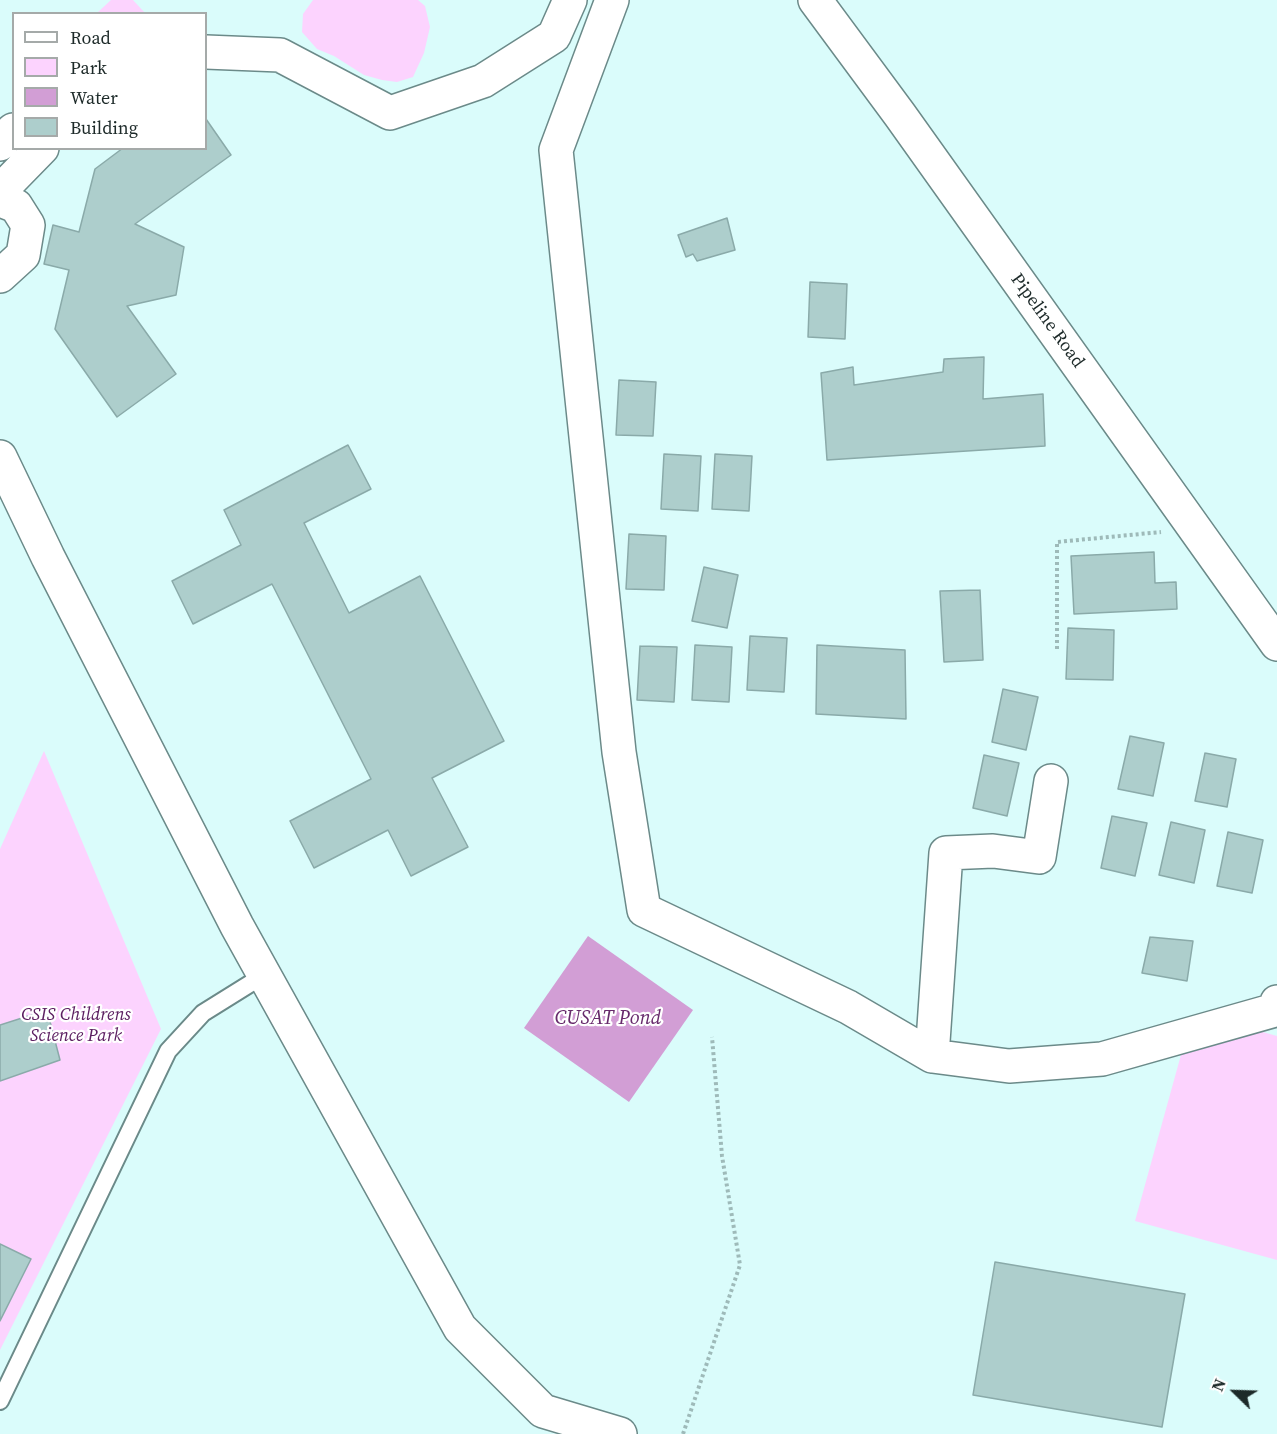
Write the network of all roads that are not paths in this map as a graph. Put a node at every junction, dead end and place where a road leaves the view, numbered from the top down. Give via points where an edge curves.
1 (570, 0) edge
2 (612, 0) edge
3 (815, 0) edge
4 (207, 52) edge
5 (12, 131) edge
6 (0, 144) edge
7 (40, 150) edge
8 (0, 191) edge
9 (0, 200) edge
10 (0, 276) edge
11 (0, 457) edge
12 (1277, 644) edge
13 (1051, 781) dead end
14 (264, 975) junction
15 (1277, 1002) edge
16 (932, 1056) junction
17 (0, 1401) edge
18 (620, 1434) edge

1 - 4 street via 554,36 492,76 390,113 280,55
2 - 16 street via 556,150 619,752 644,910 848,1007
3 - 12 street, Pipeline Road
5 - 6 street
7 - 8 street
9 - 10 street via 16,206 28,225 23,255
11 - 14 street
13 - 16 street via 1039,857 993,851 946,853
14 - 17 lane via 203,1013 168,1051
14 - 18 street via 460,1328 543,1411
15 - 16 street via 1275,1010 1102,1059 1009,1066

